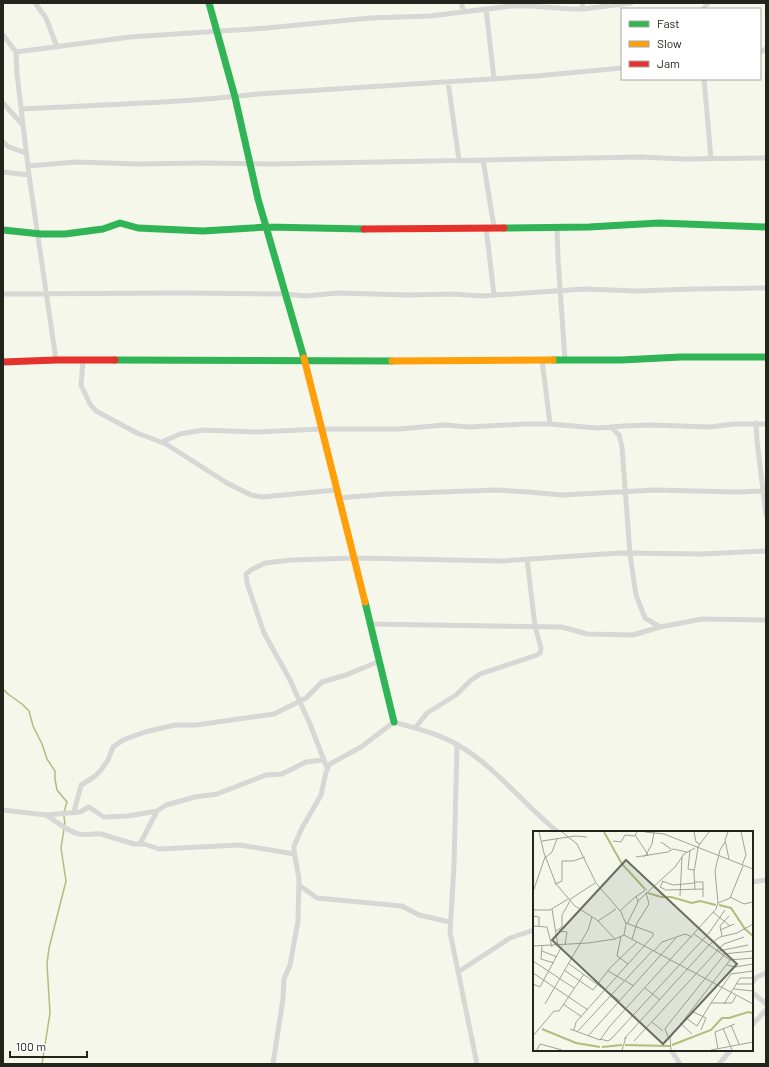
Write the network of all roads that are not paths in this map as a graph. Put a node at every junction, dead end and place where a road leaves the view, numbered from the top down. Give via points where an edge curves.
1 (34, 3) edge
2 (209, 3) edge
3 (461, 3) edge
4 (582, 3) edge
5 (625, 3) edge
6 (631, 3) edge
7 (525, 4) edge
8 (583, 9) junction
9 (486, 10) junction
10 (464, 12) junction
11 (216, 31) junction
12 (3, 35) edge
13 (57, 47) junction
14 (16, 52) junction
15 (621, 68) edge
16 (494, 79) junction
17 (704, 80) edge
18 (448, 82) junction
19 (235, 97) junction
20 (3, 104) edge
21 (21, 109) junction
22 (23, 125) junction
23 (3, 142) edge
24 (26, 153) junction
25 (766, 158) edge
26 (711, 159) junction
27 (459, 160) junction
28 (483, 160) junction
29 (250, 164) junction
30 (28, 166) junction
31 (3, 172) edge
32 (28, 175) junction
33 (490, 227) junction
34 (557, 227) junction
35 (766, 227) edge
36 (266, 228) junction
37 (3, 230) edge
38 (37, 234) junction
39 (766, 288) edge
40 (561, 290) junction
41 (3, 294) edge
42 (47, 294) junction
43 (286, 294) junction
44 (494, 295) junction
45 (766, 357) edge
46 (56, 360) junction
47 (542, 360) junction
48 (565, 360) junction
49 (83, 361) junction
50 (3, 362) edge
51 (305, 362) junction
52 (756, 423) junction
53 (550, 424) junction
54 (766, 424) edge
55 (611, 427) junction
56 (321, 429) junction
57 (162, 442) junction
58 (336, 490) junction
59 (626, 491) junction
60 (765, 491) edge
61 (338, 498) junction
62 (766, 515) edge
63 (766, 551) edge
64 (630, 554) junction
65 (354, 558) junction
66 (527, 559) junction
67 (766, 620) edge
68 (370, 624) junction
69 (535, 626) junction
70 (660, 627) junction
71 (380, 661) junction
72 (299, 701) junction
73 (394, 722) junction
74 (415, 728) junction
75 (457, 744) junction
76 (324, 760) junction
77 (328, 768) junction
78 (3, 810) edge
79 (157, 811) junction
80 (74, 812) junction
81 (46, 815) junction
82 (557, 831) edge
83 (140, 844) junction
84 (294, 854) junction
85 (766, 880) edge
86 (753, 882) edge
87 (299, 885) junction
88 (450, 922) junction
89 (533, 930) edge
90 (458, 972) junction
91 (766, 973) edge
92 (753, 982) edge
93 (753, 993) edge
94 (766, 1004) edge
95 (766, 1010) edge
96 (753, 1024) edge
97 (672, 1051) edge
98 (730, 1051) edge
99 (273, 1064) edge
100 (477, 1064) edge
101 (680, 1064) edge
102 (719, 1064) edge

1 - 13 street via 46,18
2 - 11 street
3 - 10 street
4 - 8 street
5 - 6 street
5 - 8 street
7 - 8 street
7 - 9 street
9 - 10 street
9 - 16 street
10 - 11 street
11 - 13 street
11 - 19 street
12 - 14 street
13 - 14 street
14 - 21 street
15 - 16 street
16 - 18 street
17 - 26 street
18 - 19 street
18 - 27 street
19 - 21 street
19 - 29 street
20 - 22 street
21 - 22 street
22 - 24 street
23 - 24 street
24 - 30 street
25 - 26 street
26 - 28 street via 634,157
27 - 28 street
27 - 29 street
28 - 33 street
29 - 30 street via 76,162
29 - 36 street
30 - 32 street
31 - 32 street
32 - 38 street
33 - 34 street
33 - 36 street
33 - 44 street
34 - 35 street via 659,222
34 - 40 street
36 - 38 street via 203,231 138,228 120,223 89,232
36 - 43 street
37 - 38 street
38 - 42 street
39 - 40 street
40 - 44 street
40 - 48 street
41 - 42 street
42 - 43 street
42 - 46 street
43 - 44 street
43 - 51 street
45 - 48 street
46 - 49 street
46 - 50 street
47 - 48 street
47 - 51 street
47 - 53 street
49 - 51 street
49 - 57 street via 81,383 93,408 137,433
51 - 56 street
52 - 54 street
52 - 55 street via 710,427
52 - 60 street
53 - 55 street
53 - 56 street
55 - 59 street via 618,433 621,442
56 - 57 street via 257,432 199,430 176,435
56 - 58 street
57 - 58 street via 219,478 254,496
58 - 61 street
59 - 60 street
59 - 61 street via 562,495 496,490
59 - 64 street
60 - 62 street
61 - 65 street
63 - 64 street
64 - 66 street
64 - 70 street via 636,595 643,615
65 - 66 street via 475,561
65 - 68 street
65 - 72 street via 271,562 246,574 264,632
66 - 69 street
67 - 70 street via 709,618
68 - 69 street
68 - 71 street
69 - 70 street via 562,627 587,634 633,635
69 - 74 street via 541,648 539,654 480,674 456,695 427,713
71 - 72 street via 322,682
71 - 73 street
72 - 76 street
72 - 80 street via 274,714 170,726 118,742 101,770 81,785
73 - 74 street
73 - 77 street via 361,747 334,761
74 - 75 street
75 - 82 street via 472,754
75 - 88 street
76 - 77 street
76 - 79 street via 306,762 282,774 262,776 217,794 166,805
77 - 84 street via 323,791 298,835
78 - 81 street
79 - 80 street via 104,817 89,807
79 - 83 street
80 - 81 street
81 - 83 street via 75,833 101,834
83 - 84 street via 159,849 240,845
84 - 87 street
85 - 86 street
87 - 88 street via 318,898 402,906 419,915
87 - 99 street via 298,921 290,965 284,980
88 - 90 street
89 - 90 street via 510,938
90 - 100 street
91 - 92 street
93 - 94 street
95 - 96 street
97 - 101 street
98 - 102 street

